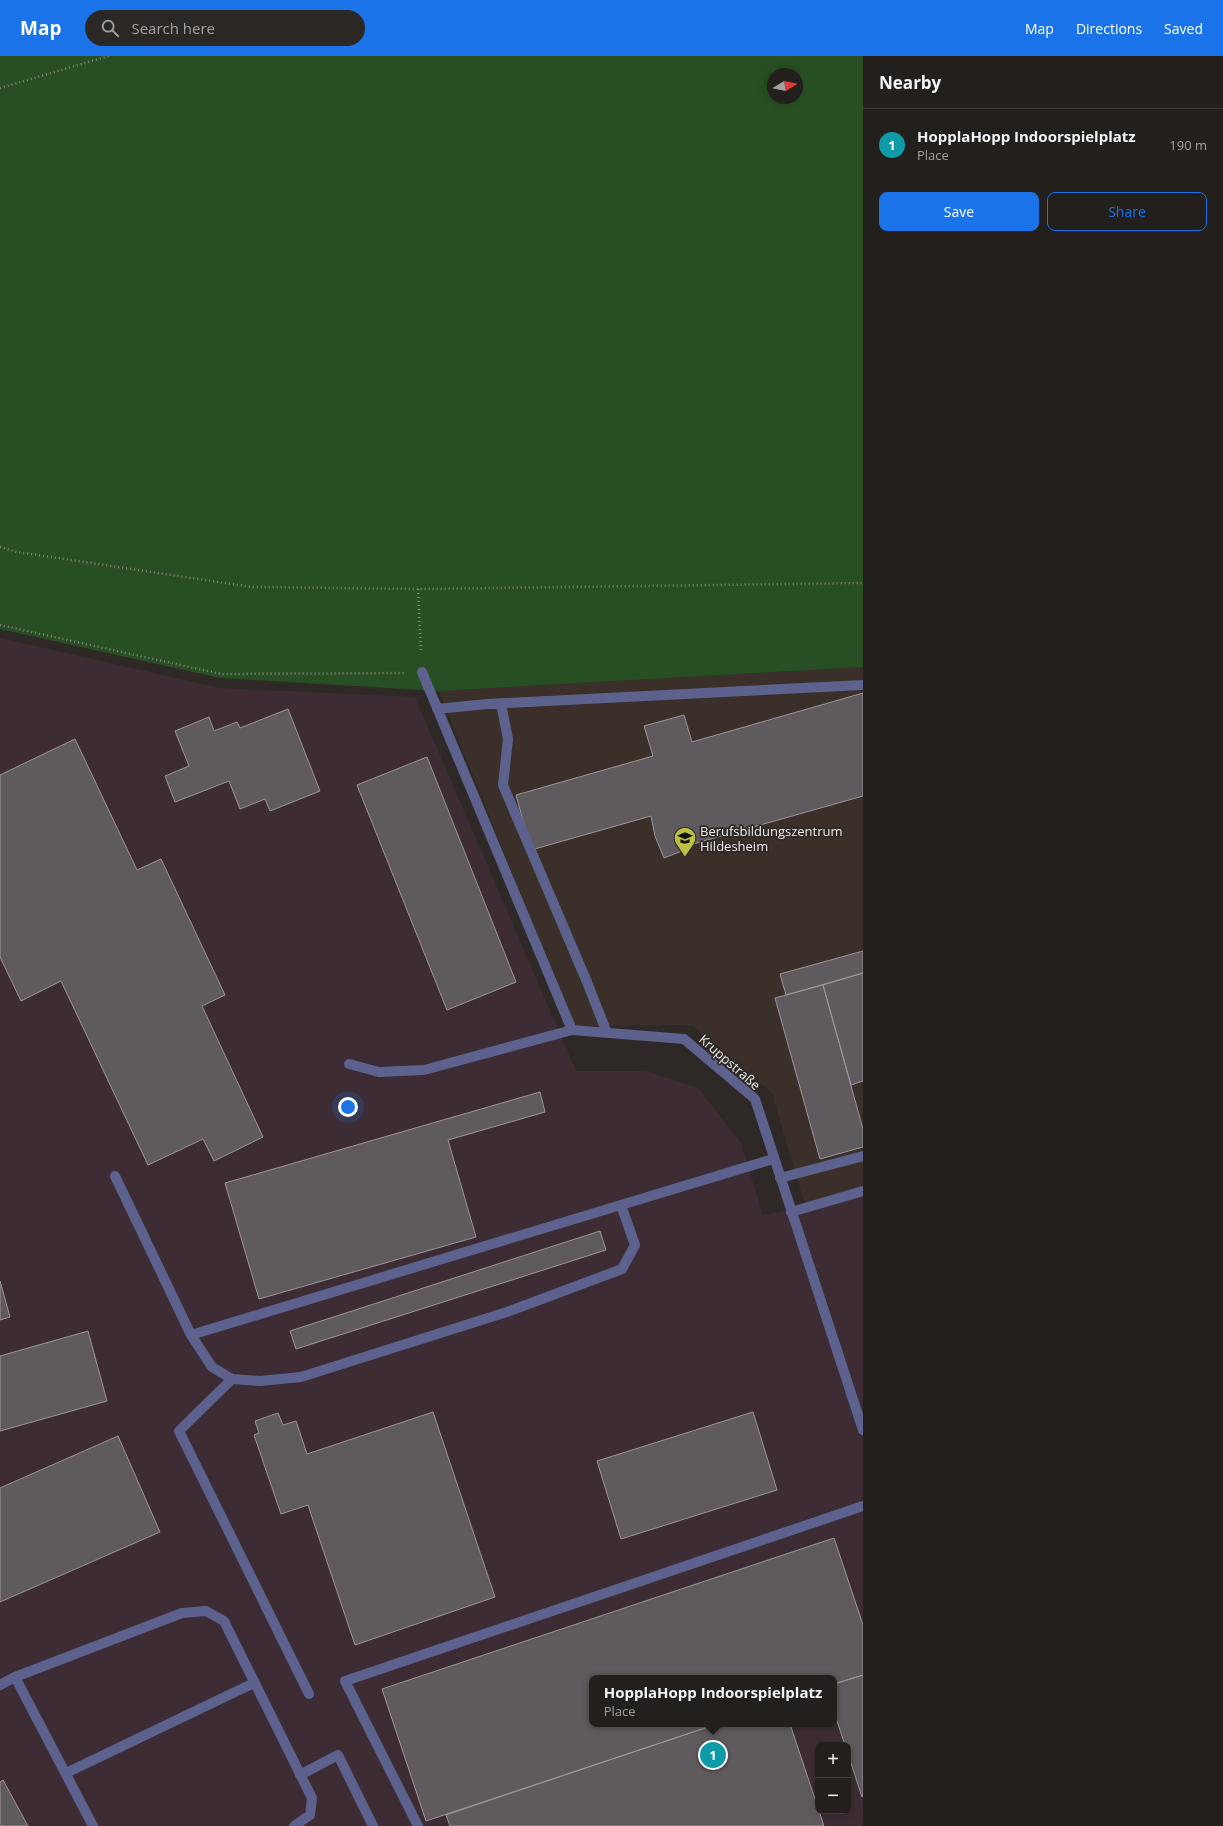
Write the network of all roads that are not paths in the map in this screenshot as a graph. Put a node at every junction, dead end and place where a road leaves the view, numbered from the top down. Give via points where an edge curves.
1 (422, 672) road end
2 (863, 685) edge
3 (501, 704) junction
4 (437, 709) junction
5 (572, 1030) junction
6 (607, 1033) junction
7 (349, 1064) dead end
8 (863, 1156) edge
9 (773, 1159) junction
10 (115, 1176) dead end
11 (780, 1178) junction
12 (863, 1191) edge
13 (621, 1205) junction
14 (791, 1212) junction
15 (191, 1335) junction
16 (232, 1379) junction
17 (863, 1430) edge
18 (863, 1506) edge
19 (15, 1677) junction
20 (254, 1682) junction
21 (0, 1685) edge
22 (309, 1694) dead end
23 (66, 1773) junction
24 (300, 1775) junction
25 (93, 1826) edge
26 (294, 1826) edge
27 (373, 1826) edge
28 (418, 1826) edge

1 - 4 street
2 - 3 street
3 - 4 street
3 - 6 street via 508,739 503,785
4 - 5 street
5 - 6 street, Kruppstraße
5 - 7 street, Kruppstraße via 424,1070 379,1072
6 - 9 street, Kruppstraße via 684,1039 755,1099
8 - 11 street
9 - 11 street, Kruppstraße
9 - 13 street
10 - 15 street
11 - 14 street, Kruppstraße
12 - 14 street
13 - 15 street
13 - 16 street via 635,1245 622,1269 507,1312 301,1377 260,1381
14 - 17 street, Kruppstraße
15 - 16 street via 212,1367
16 - 22 street via 179,1431
18 - 28 street via 344,1680
19 - 20 street via 182,1613 206,1611 224,1621
19 - 21 street
19 - 23 street
20 - 23 street
20 - 24 street
23 - 25 street
24 - 26 street via 312,1798 310,1815
24 - 27 street via 338,1755

